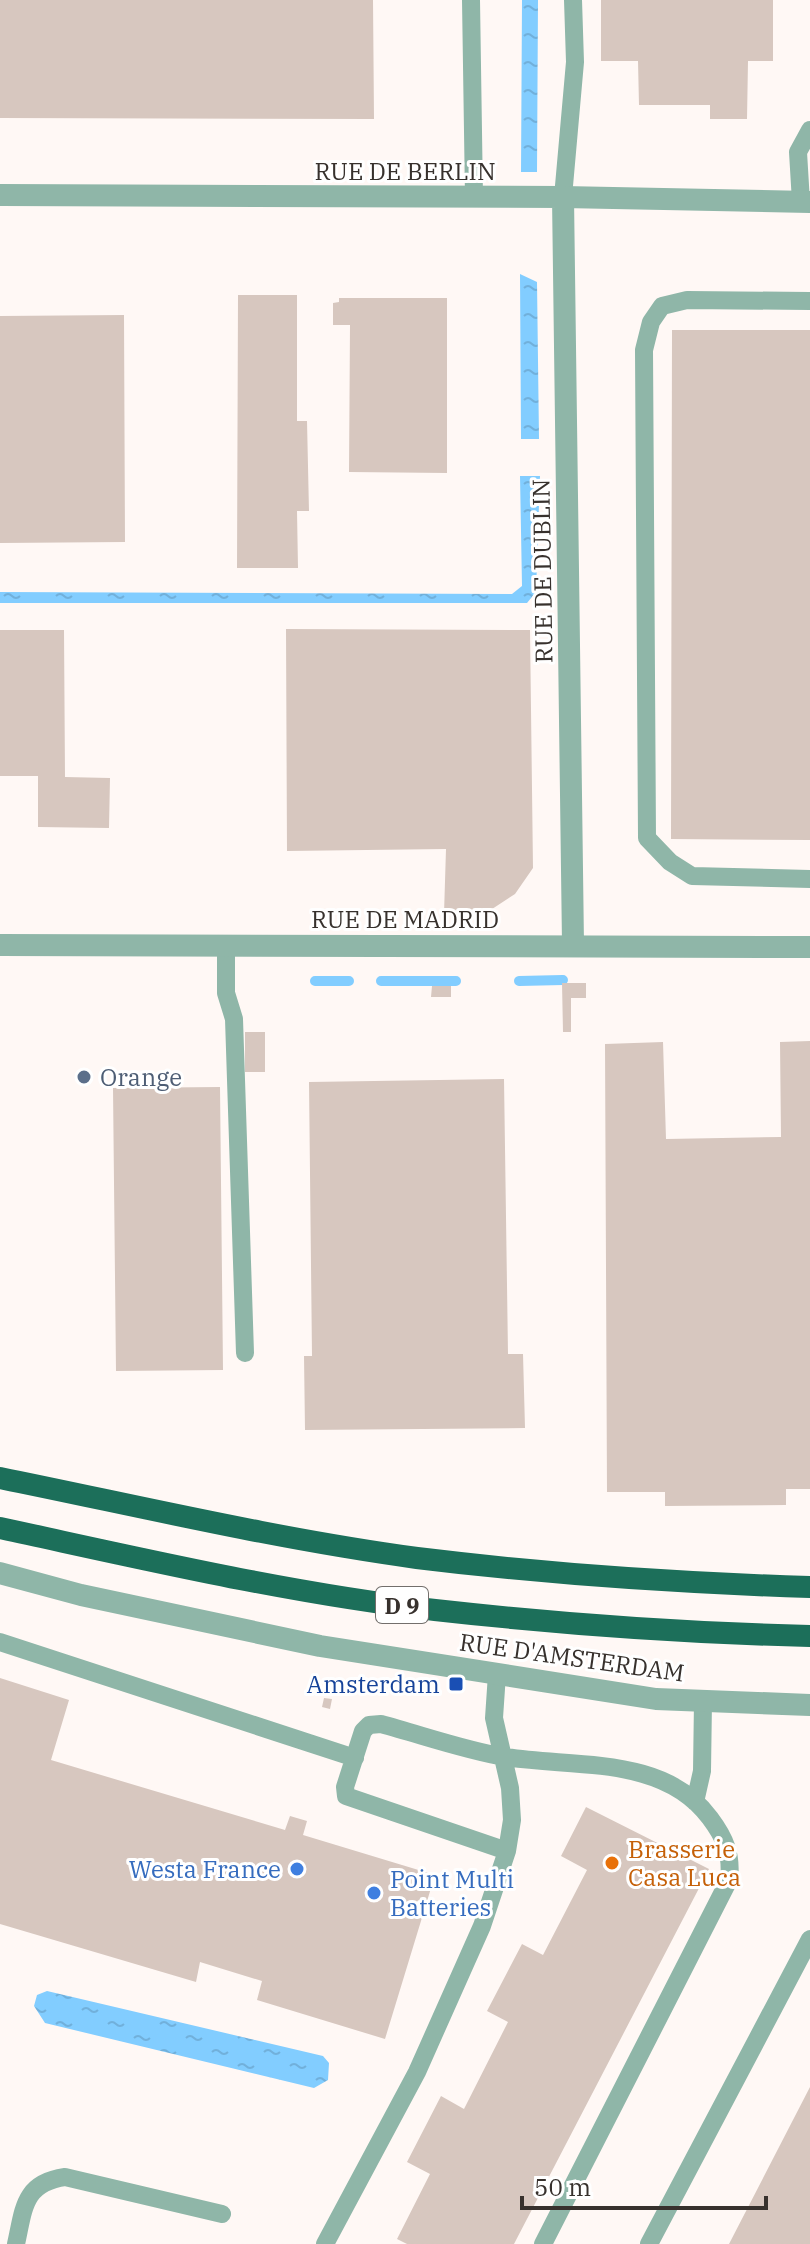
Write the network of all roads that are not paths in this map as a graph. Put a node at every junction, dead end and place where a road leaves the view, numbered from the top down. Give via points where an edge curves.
1 (471, 0) edge
2 (573, 0) edge
3 (810, 130) edge
4 (0, 195) edge
5 (474, 197) junction
6 (563, 197) junction
7 (806, 202) edge
8 (810, 301) edge
9 (810, 879) edge
10 (573, 944) junction
11 (0, 945) edge
12 (226, 946) junction
13 (810, 947) edge
14 (245, 1353) dead end
15 (0, 1478) edge
16 (0, 1528) edge
17 (0, 1573) edge
18 (810, 1587) edge
19 (810, 1636) edge
20 (0, 1642) edge
21 (497, 1674) junction
22 (703, 1701) junction
23 (810, 1705) edge
24 (505, 1757) junction
25 (355, 1758) junction
26 (695, 1802) junction
27 (507, 1851) junction
28 (810, 1939) edge
29 (222, 2214) dead end
30 (16, 2244) edge
31 (325, 2244) edge
32 (543, 2244) edge
33 (649, 2244) edge

1 - 5 lane
2 - 6 lane via 575,62
3 - 7 lane via 798,152
4 - 5 street, RUE DE BERLIN
5 - 6 street, RUE DE BERLIN
6 - 7 street, RUE DE BERLIN
6 - 10 street, RUE DE DUBLIN
8 - 9 lane via 687,300 662,306 651,322 644,350 647,838 692,876
10 - 12 street, RUE DE MADRID
10 - 13 street, RUE DE MADRID
11 - 12 street, RUE DE MADRID
12 - 14 lane via 226,993 234,1019
15 - 18 highway, D 9 via 416,1557 681,1583
16 - 19 highway, D 9 via 222,1576 433,1610 685,1633
17 - 21 street, RUE D'AMSTERDAM via 320,1646
20 - 25 lane
21 - 22 street, RUE D'AMSTERDAM via 656,1699
21 - 24 lane via 494,1718
22 - 23 street, RUE D'AMSTERDAM
22 - 26 lane via 702,1771
24 - 25 lane via 381,1724 363,1731
24 - 26 lane via 609,1766 658,1778
24 - 27 lane via 512,1820
25 - 27 lane via 346,1796
26 - 32 lane via 722,1834 731,1859 729,1880
27 - 31 lane via 482,1926 417,2072
28 - 33 lane
29 - 30 lane via 65,2177 34,2188

